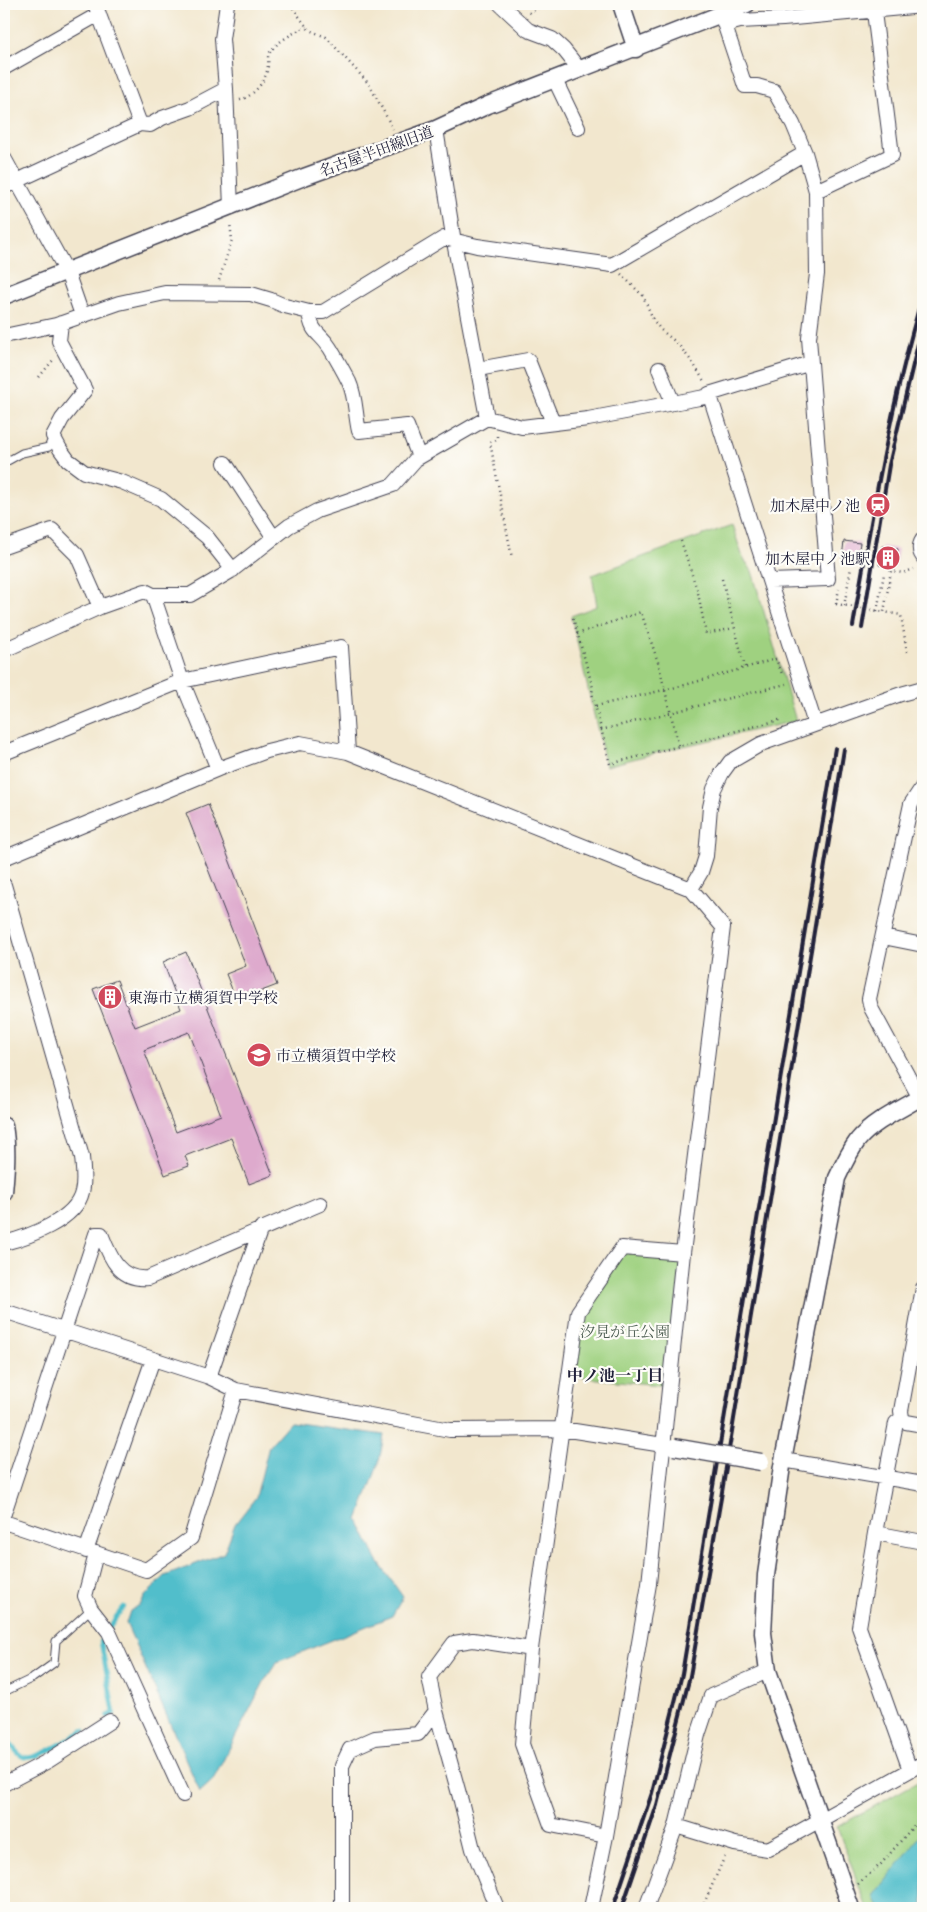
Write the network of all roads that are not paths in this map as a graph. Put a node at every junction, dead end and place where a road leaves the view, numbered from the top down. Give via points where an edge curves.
1 (227, 4) edge
2 (500, 4) edge
3 (621, 4) edge
4 (747, 4) edge
5 (923, 6) edge
6 (873, 7) edge
7 (97, 9) edge
8 (723, 19) junction
9 (636, 48) junction
10 (4, 68) edge
11 (580, 70) junction
12 (555, 80) junction
13 (226, 96) junction
14 (140, 124) junction
15 (436, 128) junction
16 (578, 128) dead end
17 (805, 153) junction
18 (4, 158) edge
19 (17, 182) junction
20 (4, 187) edge
21 (816, 191) junction
22 (229, 208) junction
23 (454, 242) junction
24 (67, 272) junction
25 (4, 296) edge
26 (309, 312) junction
27 (82, 315) junction
28 (60, 323) junction
29 (4, 336) edge
30 (811, 363) junction
31 (478, 369) junction
32 (659, 369) dead end
33 (709, 394) road end
34 (673, 403) junction
35 (493, 419) junction
36 (553, 423) junction
37 (56, 441) junction
38 (419, 457) junction
39 (4, 463) edge
40 (226, 463) dead end
41 (923, 534) edge
42 (274, 538) junction
43 (4, 547) edge
44 (923, 562) edge
45 (234, 570) junction
46 (770, 581) junction
47 (153, 595) junction
48 (100, 607) junction
49 (4, 650) edge
50 (182, 681) junction
51 (923, 688) edge
52 (816, 724) junction
53 (348, 752) junction
54 (4, 753) edge
55 (218, 769) junction
56 (921, 793) edge
57 (4, 858) edge
58 (4, 885) edge
59 (691, 889) junction
60 (10, 932) edge
61 (883, 937) junction
62 (923, 945) edge
63 (922, 1100) edge
64 (4, 1126) edge
65 (4, 1192) edge
66 (320, 1204) dead end
67 (261, 1228) junction
68 (4, 1243) edge
69 (683, 1253) junction
70 (923, 1288) edge
71 (4, 1311) edge
72 (64, 1330) junction
73 (919, 1333) edge
74 (153, 1359) junction
75 (209, 1377) junction
76 (236, 1390) junction
77 (902, 1418) junction
78 (923, 1425) edge
79 (562, 1429) junction
80 (668, 1446) junction
81 (782, 1463) junction
82 (885, 1477) junction
83 (923, 1484) edge
84 (4, 1513) edge
85 (4, 1522) edge
86 (875, 1533) junction
87 (923, 1542) edge
88 (91, 1552) junction
89 (91, 1609) junction
90 (531, 1648) junction
91 (768, 1671) junction
92 (4, 1692) edge
93 (436, 1711) junction
94 (110, 1721) dead end
95 (923, 1763) edge
96 (910, 1770) junction
97 (4, 1784) edge
98 (183, 1795) dead end
99 (821, 1820) junction
100 (676, 1826) junction
101 (606, 1836) junction
102 (848, 1901) edge
103 (342, 1908) edge
104 (497, 1908) edge
105 (591, 1908) edge
106 (646, 1908) edge

1 - 13 street via 222,39
2 - 11 street via 528,30 552,39
3 - 9 street
4 - 8 street, 名古屋半田線旧道
5 - 6 street
6 - 8 street via 783,19
6 - 21 street via 892,155
7 - 10 street
7 - 14 street
8 - 9 street, 名古屋半田線旧道
8 - 17 street via 745,86 774,91
9 - 11 street, 名古屋半田線旧道
11 - 12 street, 名古屋半田線旧道
12 - 15 street, 名古屋半田線旧道
12 - 16 street
13 - 14 street via 150,125
13 - 22 street
14 - 19 street
15 - 22 street, 名古屋半田線旧道
15 - 23 street
17 - 21 street
17 - 23 street via 612,264
18 - 19 street
19 - 20 street
19 - 24 street
21 - 30 street via 817,274 809,338
22 - 24 street, 名古屋半田線旧道
23 - 26 street via 444,238 322,312
23 - 31 street
24 - 25 street, 名古屋半田線旧道
24 - 27 street
26 - 27 street via 251,294 165,293
26 - 38 street via 310,326 329,346 348,380 359,431 407,426
27 - 28 street
28 - 29 street
28 - 37 street via 59,341 85,390 62,419 53,436
30 - 33 street
30 - 46 street via 828,579
31 - 35 street
31 - 36 street via 528,360
32 - 34 street
34 - 36 street
34 - 46 street via 710,396
35 - 36 street via 522,427
35 - 38 street
37 - 39 lane via 45,449 22,453
37 - 45 street via 68,460 84,472 122,482 161,499 207,537
38 - 42 street via 393,485 317,511
40 - 42 street
41 - 44 lane via 916,550
42 - 45 street
43 - 48 street via 52,530 77,555
45 - 47 street via 190,595
46 - 52 street
47 - 48 street via 145,591
47 - 50 street
48 - 49 street
50 - 53 street via 341,647
50 - 54 street
50 - 55 street
51 - 52 street
52 - 59 street via 761,744 730,762 714,790 706,856
53 - 55 street via 300,743
53 - 59 street
55 - 57 street
56 - 61 street via 911,804
58 - 60 street
59 - 69 street via 723,928
60 - 68 street via 82,1157 83,1182 77,1203 60,1220 23,1238
61 - 62 street
61 - 63 street via 869,1003
63 - 81 street via 859,1139 837,1178
64 - 65 street
66 - 67 street
67 - 72 street via 140,1279 132,1277 116,1264 101,1234 96,1234
67 - 75 street
69 - 79 street via 622,1248 578,1312
69 - 80 street
70 - 73 street
71 - 72 street
72 - 74 street
72 - 84 street
73 - 77 street via 900,1411
74 - 75 street
74 - 88 street
75 - 76 street
76 - 79 street via 450,1430
76 - 88 street via 191,1538 146,1570
77 - 78 street via 906,1422
77 - 82 street via 896,1423
79 - 80 street
79 - 90 street
80 - 81 street, bridge
80 - 101 street via 649,1584
81 - 82 street
81 - 91 street via 766,1575 763,1633
82 - 83 street
82 - 86 street
85 - 88 street
86 - 87 street
86 - 96 street via 859,1627
88 - 89 street via 84,1596
89 - 92 lane via 56,1641 54,1663
89 - 98 street via 109,1632
90 - 93 street via 473,1640 454,1643 429,1677
90 - 101 street via 522,1744 551,1825
91 - 99 street
91 - 100 street via 712,1696 698,1735
93 - 103 street via 418,1734 375,1738 350,1749 342,1766
93 - 104 street via 472,1849
94 - 97 street via 48,1761
95 - 96 street
96 - 99 street
99 - 100 street via 768,1848 731,1843
99 - 102 street
100 - 106 street
101 - 105 street

